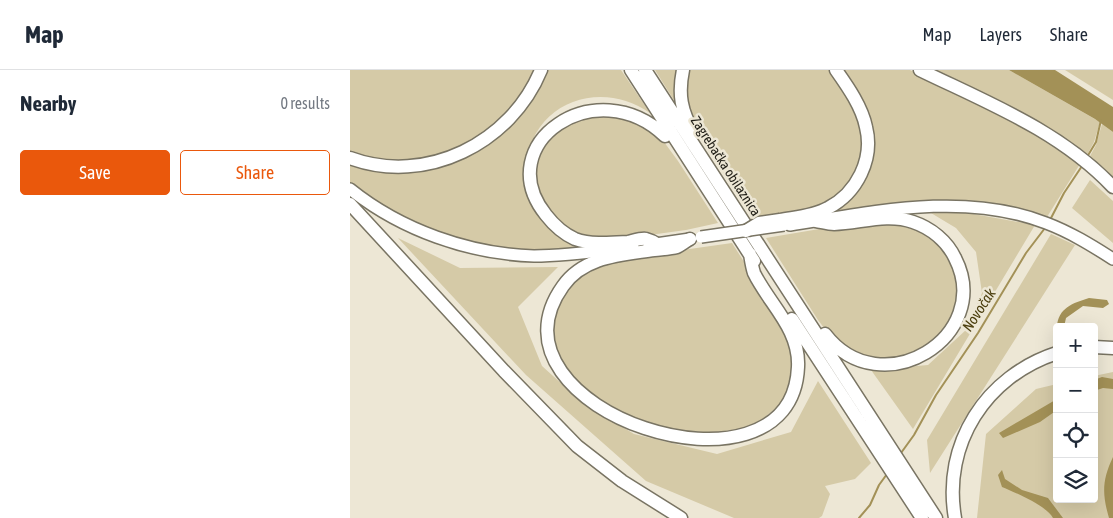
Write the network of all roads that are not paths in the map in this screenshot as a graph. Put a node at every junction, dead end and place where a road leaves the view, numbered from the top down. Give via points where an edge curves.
1 (541, 70) edge
2 (630, 70) edge
3 (645, 70) edge
4 (683, 70) edge
5 (836, 70) edge
6 (920, 70) edge
7 (350, 158) edge
8 (1113, 187) edge
9 (350, 189) edge
10 (710, 192) junction
11 (724, 192) junction
12 (350, 204) edge
13 (816, 221) junction
14 (782, 223) junction
15 (746, 231) joint
16 (695, 238) junction
17 (657, 244) junction
18 (750, 254) junction
19 (1113, 259) edge
20 (781, 278) junction
21 (1098, 347) edge
22 (1113, 348) edge
23 (1053, 354) edge
24 (681, 518) edge
25 (922, 518) edge
26 (936, 518) edge
27 (955, 518) edge

1 - 7 highway via 528,96 502,127 450,158 409,166 371,164
2 - 10 highway, Zagrebačka obilaznica
3 - 11 highway, Zagrebačka obilaznica
4 - 11 highway via 680,99 691,128 722,177
5 - 14 highway via 855,100 866,127 865,164 852,190 829,208
6 - 8 highway via 1040,129 1092,166
9 - 17 main road via 409,225 479,249 534,256
10 - 17 highway via 696,183 651,120 633,107 599,99 577,104 556,116 540,137 532,157 530,172 534,196 543,212 575,239 604,243 646,239
10 - 18 highway, Zagrebačka obilaznica
11 - 20 highway, Zagrebačka obilaznica
12 - 24 highway via 577,446 622,481
13 - 14 main road
13 - 19 main road via 897,209 976,208 1026,216 1063,230
13 - 20 highway via 832,224 885,218 902,219 926,227 951,249 958,263 963,281 961,309 956,322 941,342 909,361 884,366 871,364 856,360 838,349 797,292
14 - 15 highway, bridge via 759,223
15 - 16 main road, bridge
16 - 17 main road
16 - 18 highway via 677,247 616,255 589,264 564,284 551,304 546,324 552,356 570,382 614,414 659,432 710,439 746,434 769,423 785,407 792,394 798,367 794,340 754,272
18 - 25 highway, Zagrebačka obilaznica
20 - 26 highway
21 - 22 highway
23 - 27 highway via 1024,366 1006,380 975,415 957,456 953,477

